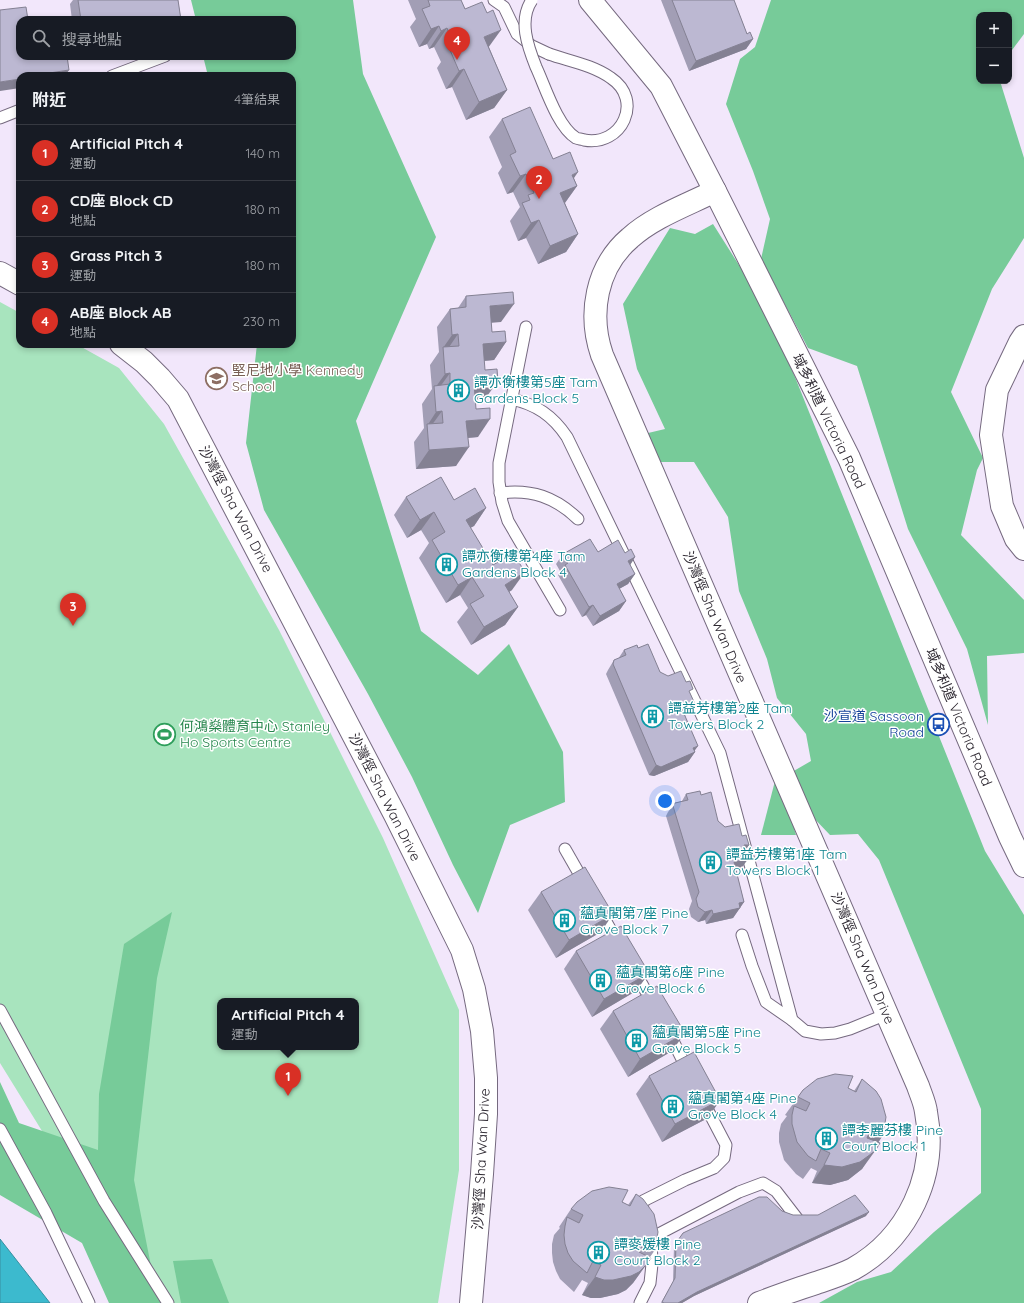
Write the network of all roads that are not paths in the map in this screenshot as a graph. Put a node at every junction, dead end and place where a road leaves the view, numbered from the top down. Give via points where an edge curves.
1 (494, 0) edge
2 (532, 0) edge
3 (590, 0) edge
4 (154, 60) edge
5 (123, 72) edge
6 (16, 112) edge
7 (0, 118) edge
8 (715, 191) junction
9 (0, 272) edge
10 (16, 282) edge
11 (526, 327) dead end
12 (1024, 336) edge
13 (126, 348) edge
14 (512, 399) junction
15 (500, 493) junction
16 (578, 519) dead end
17 (1024, 549) edge
18 (560, 610) dead end
19 (565, 849) dead end
20 (1024, 866) edge
21 (588, 891) edge
22 (596, 904) edge
23 (742, 935) dead end
24 (0, 1010) edge
25 (887, 1014) junction
26 (792, 1020) junction
27 (0, 1129) edge
28 (804, 1228) edge
29 (651, 1238) junction
30 (89, 1303) edge
31 (168, 1303) edge
32 (471, 1303) edge
33 (640, 1303) edge
34 (759, 1303) edge

1 - 2 lane, bridge via 504,8 517,34 532,46 591,68 611,78 622,88 627,102 627,114 623,125 611,136 593,142 576,138 562,124 534,63 525,35 525,20 528,5
3 - 8 street, 域多利道 Victoria Road via 661,86
4 - 5 lane
6 - 7 lane
8 - 20 street, 域多利道 Victoria Road via 849,458
8 - 25 street, 沙灣徑 Sha Wan Drive via 652,222 626,242 614,256 597,292 597,343
9 - 10 street
11 - 14 lane
12 - 17 street via 997,390 991,435 1002,506 1016,540
13 - 32 street, 沙灣徑 Sha Wan Drive via 144,362 178,399 395,815 462,950 474,988 482,1031 486,1085 482,1174
14 - 15 lane via 499,462
14 - 26 lane via 544,411 567,437 720,753
15 - 16 lane via 529,492 542,496 556,501
15 - 18 lane via 508,522
19 - 21 lane
22 - 29 lane via 661,1018 726,1146 724,1158 714,1168 643,1201 642,1215
23 - 26 lane via 766,1002
24 - 31 lane via 104,1201
25 - 26 lane via 850,1029 821,1034 805,1031
25 - 34 street, 沙灣徑 Sha Wan Drive via 926,1111 928,1152 919,1193 899,1230 867,1259 834,1277
27 - 30 lane via 46,1214
28 - 29 lane via 776,1191 763,1183 739,1192
29 - 33 lane via 650,1282

